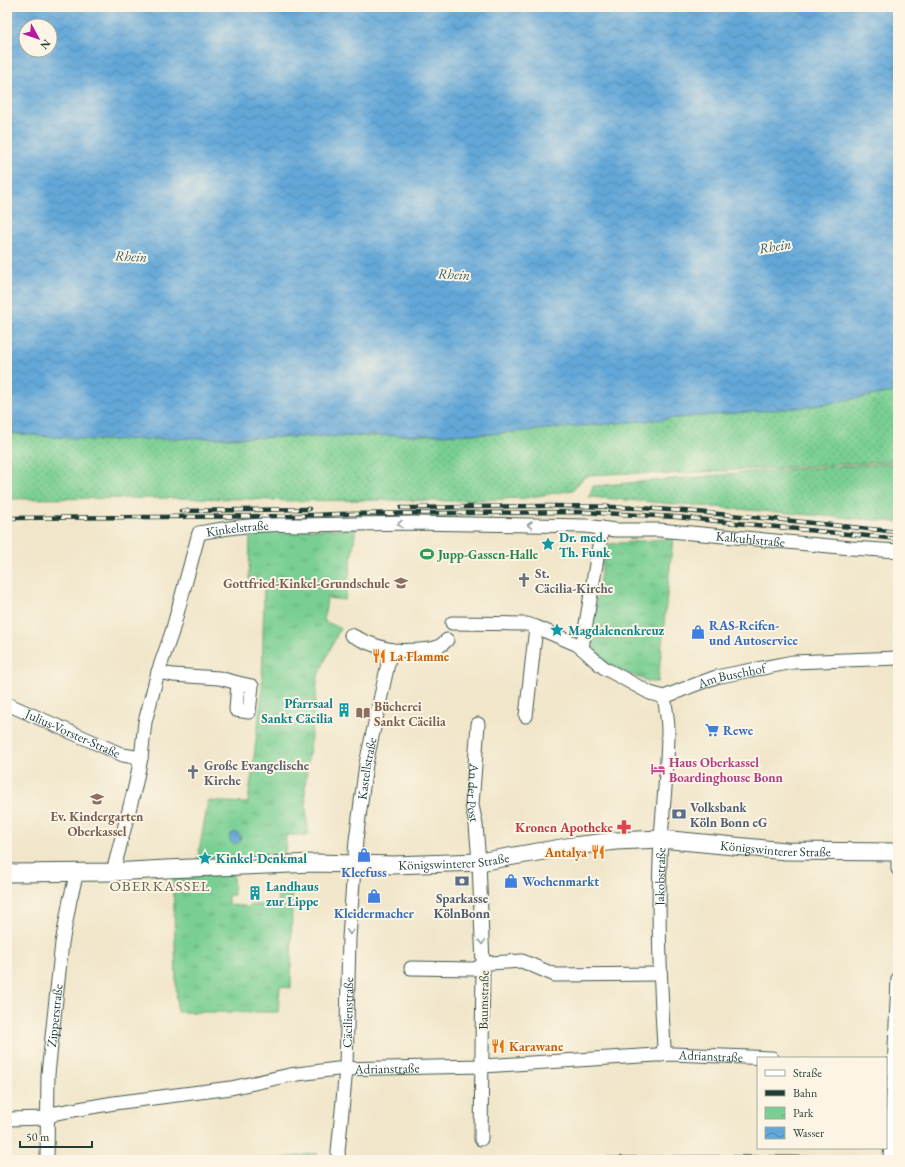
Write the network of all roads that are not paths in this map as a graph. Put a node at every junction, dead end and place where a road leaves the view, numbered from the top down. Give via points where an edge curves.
1 (602, 528) junction
2 (898, 551) edge
3 (452, 623) dead end
4 (536, 627) junction
5 (351, 635) dead end
6 (447, 640) dead end
7 (582, 648) junction
8 (391, 650) junction
9 (898, 658) edge
10 (158, 672) junction
11 (238, 682) dead end
12 (664, 697) junction
13 (7, 704) edge
14 (526, 716) dead end
15 (478, 724) dead end
16 (141, 758) junction
17 (661, 839) junction
18 (898, 852) edge
19 (479, 862) junction
20 (355, 865) junction
21 (898, 869) edge
22 (77, 872) junction
23 (113, 872) junction
24 (7, 873) edge
25 (483, 965) junction
26 (411, 968) dead end
27 (659, 974) junction
28 (898, 979) edge
29 (661, 1055) junction
30 (757, 1057) edge
31 (890, 1061) edge
32 (482, 1066) junction
33 (346, 1069) junction
34 (47, 1118) junction
35 (7, 1119) edge
36 (482, 1139) dead end
37 (47, 1160) edge
38 (339, 1160) edge
39 (890, 1160) edge

1 - 2 street, Kalkuhlstraße via 659,530
1 - 7 street
1 -> 10 street, Kinkelstraße via 458,524 282,524 199,533 172,632
3 - 4 street via 527,624
4 - 7 street
4 - 14 street
5 - 8 street
6 - 8 street via 436,648
7 - 12 street via 606,669 650,693
8 - 20 street, Kastellstraße via 366,764
9 - 12 street, Am Buschhof via 792,662 716,677
10 - 11 street
10 - 16 street, Kinkelstraße via 145,722
12 - 17 street, Jakobstraße via 668,729
13 - 16 street, Julius-Vorster-Straße via 123,755
15 - 19 street, An der Post via 472,805
16 - 23 street, Kinkelstraße
17 - 18 main road, Königswinterer Straße via 786,852
17 - 19 main road, Königswinterer Straße via 573,846
17 - 27 street, Jakobstraße
18 - 21 street
19 - 20 main road, Königswinterer Straße
19 -> 25 street, Baumstraße
20 - 23 main road, Königswinterer Straße via 278,864
20 -> 33 street, Cäcilienstraße via 349,938
22 - 23 main road, Königswinterer Straße
22 - 24 main road, Königswinterer Straße
22 - 34 street, Zipperstraße via 62,943 48,1074
25 - 26 street via 474,969
25 - 27 street via 522,961 555,975
25 - 32 street, Baumstraße
27 - 29 street, Jakobstraße via 664,1047
28 - 31 street
29 - 30 street, Adrianstraße
29 - 32 street, Adrianstraße
31 - 39 street
32 - 33 street, Adrianstraße
32 - 36 street, Baumstraße
33 - 34 street, Adrianstraße via 290,1075 231,1088 114,1103 56,1113
33 - 38 street, Cäcilienstraße
34 - 35 street, Adrianstraße
34 - 37 street, Zipperstraße

